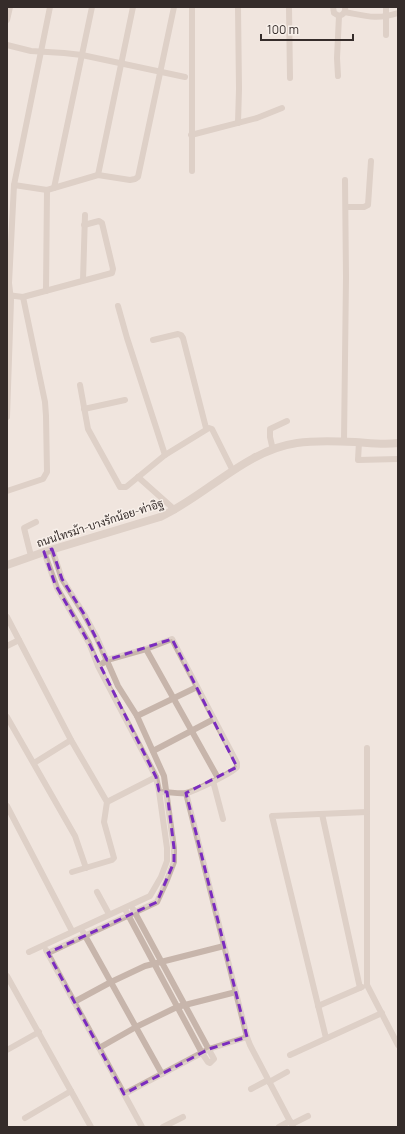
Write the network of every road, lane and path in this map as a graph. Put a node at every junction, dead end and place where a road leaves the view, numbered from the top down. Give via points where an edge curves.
1 (10, 7) edge
2 (50, 7) edge
3 (92, 7) edge
4 (133, 7) edge
5 (174, 7) edge
6 (192, 7) edge
7 (238, 7) edge
8 (289, 7) edge
9 (332, 7) edge
10 (386, 7) edge
11 (345, 9) edge
12 (398, 13) edge
13 (339, 16) junction
14 (386, 17) junction
15 (7, 20) edge
16 (386, 35) dead end
17 (7, 45) edge
18 (41, 52) junction
19 (82, 55) junction
20 (121, 64) junction
21 (161, 72) junction
22 (338, 76) dead end
23 (185, 77) dead end
24 (290, 78) dead end
25 (282, 108) dead end
26 (238, 123) junction
27 (191, 135) junction
28 (371, 161) dead end
29 (192, 171) dead end
30 (98, 174) junction
31 (346, 180) dead end
32 (14, 185) junction
33 (54, 188) junction
34 (47, 190) junction
35 (346, 207) junction
36 (85, 215) dead end
37 (84, 225) junction
38 (83, 280) junction
39 (46, 291) junction
40 (9, 296) edge
41 (23, 297) junction
42 (118, 306) dead end
43 (153, 340) dead end
44 (80, 385) dead end
45 (125, 400) dead end
46 (84, 409) junction
47 (7, 417) edge
48 (287, 421) dead end
49 (206, 428) junction
50 (344, 441) junction
51 (359, 442) junction
52 (398, 443) edge
53 (273, 450) junction
54 (165, 455) junction
55 (398, 459) edge
56 (233, 472) junction
57 (138, 477) junction
58 (7, 491) edge
59 (175, 510) junction
60 (36, 522) dead end
61 (48, 550) junction
62 (31, 556) junction
63 (7, 565) edge
64 (7, 617) edge
65 (19, 640) junction
66 (7, 646) edge
67 (146, 649) junction
68 (107, 660) junction
69 (98, 666) junction
70 (197, 687) junction
71 (174, 698) junction
72 (137, 716) junction
73 (7, 717) edge
74 (214, 720) junction
75 (192, 730) junction
76 (71, 740) junction
77 (367, 748) dead end
78 (153, 751) junction
79 (34, 763) junction
80 (156, 777) junction
81 (216, 780) junction
82 (159, 791) junction
83 (167, 792) junction
84 (186, 793) junction
85 (108, 802) junction
86 (7, 806) edge
87 (367, 812) junction
88 (322, 814) junction
89 (223, 819) dead end
90 (86, 868) junction
91 (72, 872) dead end
92 (97, 892) dead end
93 (131, 904) junction
94 (124, 907) junction
95 (134, 911) junction
96 (109, 914) junction
97 (128, 914) junction
98 (80, 928) junction
99 (72, 931) junction
100 (85, 935) junction
101 (43, 945) junction
102 (224, 946) junction
103 (29, 952) dead end
104 (48, 953) junction
105 (161, 961) junction
106 (154, 963) junction
107 (8, 980) edge
108 (111, 982) junction
109 (367, 985) junction
110 (360, 988) junction
111 (236, 992) junction
112 (74, 1002) junction
113 (184, 1005) junction
114 (318, 1006) junction
115 (177, 1007) junction
116 (382, 1013) junction
117 (136, 1027) junction
118 (39, 1032) junction
119 (247, 1037) junction
120 (326, 1038) junction
121 (398, 1045) edge
122 (99, 1048) junction
123 (209, 1049) junction
124 (7, 1050) edge
125 (202, 1053) junction
126 (290, 1055) dead end
127 (287, 1072) dead end
128 (162, 1074) junction
129 (269, 1081) junction
130 (251, 1089) dead end
131 (71, 1092) junction
132 (124, 1094) junction
133 (308, 1116) dead end
134 (183, 1117) dead end
135 (25, 1118) dead end
136 (292, 1124) edge
137 (91, 1127) edge
138 (142, 1127) edge
139 (163, 1127) edge
140 (279, 1127) edge

1 - 15 street
2 - 18 street
3 - 19 street
4 - 20 street
5 - 21 street
6 - 27 street
7 - 26 street
8 - 24 street
9 - 13 street via 334,13
10 - 14 street
11 - 13 street
11 - 14 street via 373,17
12 - 14 street
13 - 22 street
14 - 16 street
17 - 18 street
18 - 19 street
18 - 32 street
19 - 20 street
19 - 33 street
20 - 21 street
20 - 30 street
21 - 23 street
21 - 30 street via 138,177 130,180
25 - 26 street
26 - 27 street
27 - 29 street
28 - 35 street via 368,204 364,207
30 - 33 street
31 - 35 street
32 - 34 street
32 - 40 street
33 - 34 street
34 - 39 street
35 - 50 street
36 - 37 street
37 - 38 street
37 - 38 street via 99,221 102,223 113,271
38 - 39 street
39 - 41 street
40 - 41 street
40 - 47 street
41 - 58 street via 45,402 47,472 43,479
42 - 54 street
43 - 49 street via 178,334 183,338
44 - 46 street
45 - 46 street
46 - 57 street via 90,433 118,485 125,488
48 - 53 street via 270,428
49 - 54 street
49 - 56 street via 212,429
50 - 51 street, ถนนไทรม้า-บางรักน้อย-ท่าอิฐ
50 - 53 street, ถนนไทรม้า-บางรักน้อย-ท่าอิฐ via 297,443
51 - 52 street, ถนนไทรม้า-บางรักน้อย-ท่าอิฐ
51 - 55 street via 358,460
53 - 56 street, ถนนไทรม้า-บางรักน้อย-ท่าอิฐ
54 - 57 street
56 - 59 street, ถนนไทรม้า-บางรักน้อย-ท่าอิฐ
57 - 59 street
59 - 61 street, ถนนไทรม้า-บางรักน้อย-ท่าอิฐ via 148,521
60 - 62 street via 24,528
61 - 62 street, ถนนไทรม้า-บางรักน้อย-ท่าอิฐ
61 - 68 street
61 - 69 street via 57,588 82,631
62 - 63 street, ถนนไทรม้า-บางรักน้อย-ท่าอิฐ
64 - 65 street
65 - 66 street
65 - 76 street
67 - 68 street
67 - 70 street via 172,639
67 - 71 street
68 - 69 street
68 - 72 street via 118,686
69 - 80 street
70 - 71 street
70 - 74 street
71 - 72 street
71 - 75 street
72 - 78 street
73 - 79 street
74 - 75 street
74 - 81 street via 237,763 235,770
75 - 78 street
75 - 81 street
76 - 79 street
76 - 85 street
77 - 87 street
78 - 83 street via 164,776
79 - 90 street via 75,836
80 - 82 street
80 - 85 street
81 - 84 street
81 - 89 street
82 - 83 street
82 - 93 street via 167,848 166,861 161,877 150,896
83 - 84 street
83 - 95 street via 174,862 157,902
84 - 102 street
85 - 90 street via 104,822 114,858
86 - 99 street
87 - 88 street
87 - 109 street
88 - 110 street
88 - 114 street via 272,816
90 - 91 street
92 - 96 street
93 - 94 street
93 - 95 street
94 - 96 street
94 - 97 street
95 - 97 street
95 - 105 street
96 - 98 street
97 - 100 street
97 - 106 street
98 - 99 street
98 - 100 street
99 - 101 street
100 - 104 street
100 - 108 street
101 - 103 street
101 - 104 street
102 - 105 street
102 - 111 street
104 - 112 street
105 - 106 street
105 - 113 street
106 - 108 street
106 - 115 street
107 - 118 street
108 - 112 street
108 - 117 street
109 - 110 street
109 - 116 street
110 - 114 street
111 - 113 street
111 - 119 street
112 - 122 street
113 - 115 street
113 - 123 street
114 - 120 street
115 - 117 street
115 - 125 street
116 - 120 street
116 - 121 street
117 - 122 street
117 - 128 street
118 - 124 street
118 - 131 street
119 - 123 street
119 - 129 street
120 - 126 street
122 - 132 street
123 - 125 street
123 - 125 street via 214,1059 210,1063
125 - 128 street
127 - 129 street
128 - 132 street
129 - 130 street
129 - 136 street
131 - 135 street
131 - 137 street
132 - 138 street
133 - 136 street
134 - 139 street
136 - 140 street

